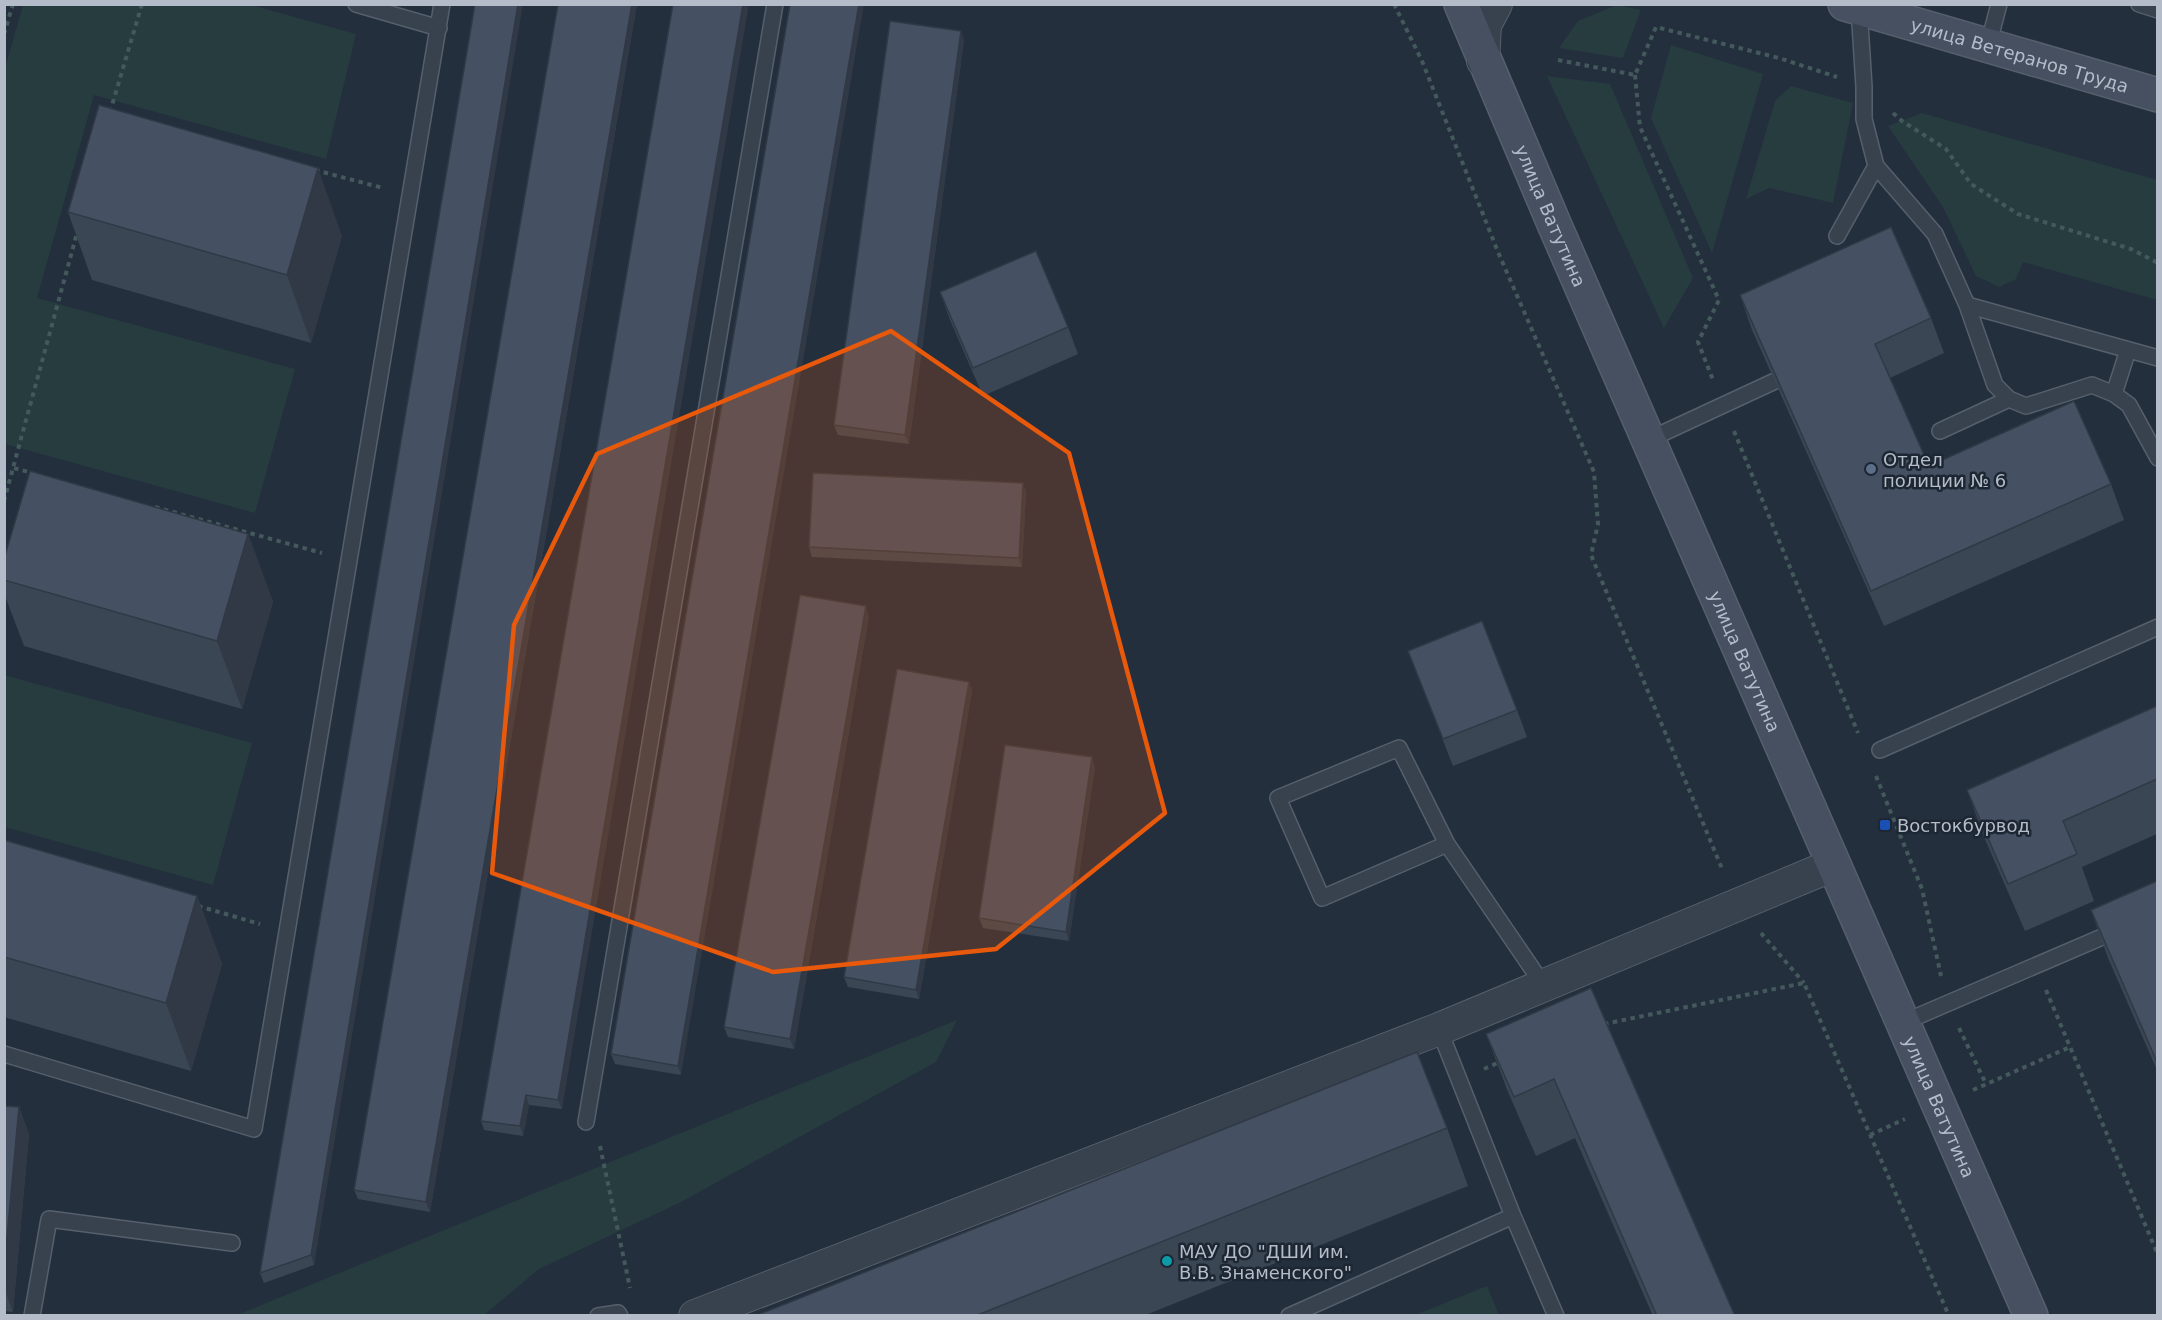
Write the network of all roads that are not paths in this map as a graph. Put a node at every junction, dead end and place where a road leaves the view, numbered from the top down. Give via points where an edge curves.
1 (356, 4) edge
2 (442, 4) edge
3 (775, 4) edge
4 (1461, 4) edge
5 (1496, 4) edge
6 (1999, 4) edge
7 (2139, 4) edge
8 (1852, 6) edge
9 (2157, 10) edge
10 (439, 28) junction
11 (1988, 46) junction
12 (1483, 61) junction
13 (2157, 95) edge
14 (1876, 166) junction
15 (1837, 236) dead end
16 (1967, 305) junction
17 (2128, 350) junction
18 (2157, 358) edge
19 (1775, 381) edge
20 (2114, 394) junction
21 (2009, 399) junction
22 (1940, 431) dead end
23 (1648, 440) junction
24 (2157, 458) edge
25 (2157, 627) edge
26 (1880, 750) dead end
27 (1447, 844) junction
28 (1833, 865) junction
29 (2157, 913) edge
30 (1544, 986) junction
31 (1902, 1023) junction
32 (1439, 1029) junction
33 (4, 1054) edge
34 (586, 1122) road end
35 (1513, 1216) junction
36 (232, 1243) dead end
37 (32, 1316) edge
38 (598, 1316) edge
39 (620, 1316) edge
40 (695, 1316) edge
41 (1289, 1316) edge
42 (1556, 1316) edge
43 (2031, 1316) edge

1 - 10 lane
2 - 10 lane
3 - 34 lane
4 - 12 main road, улица Ватутина
5 - 12 street via 1485,25
6 - 11 lane
7 - 9 lane
8 - 11 main road, улица Ветеранов Труда
8 - 14 lane via 1864,87 1864,119
10 - 33 lane via 254,1129
11 - 13 main road, улица Ветеранов Труда
12 - 23 main road, улица Ватутина
14 - 15 lane
14 - 16 lane via 1935,234
16 - 17 lane
16 - 21 lane via 1995,385
17 - 18 lane
17 - 20 lane
19 - 23 lane
20 - 21 lane via 2092,385 2026,406
20 - 24 lane via 2129,405
21 - 22 lane
23 - 28 main road, улица Ватутина
25 - 26 lane
27 - 27 lane via 1400,748 1278,798 1322,898
27 - 30 lane
28 - 30 street
28 - 31 main road, улица Ватутина
29 - 31 lane
30 - 32 street
31 - 43 main road, улица Ватутина
32 - 35 lane
32 - 40 street
35 - 41 lane
35 - 42 lane
36 - 37 lane via 49,1219
38 - 39 lane

